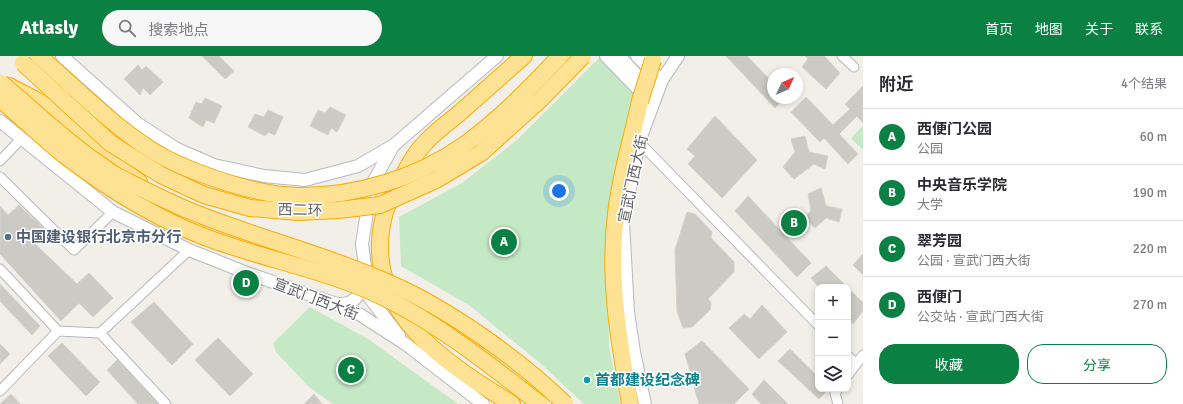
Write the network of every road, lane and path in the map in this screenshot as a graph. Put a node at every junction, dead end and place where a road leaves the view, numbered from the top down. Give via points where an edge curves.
1 (15, 56) edge
2 (39, 56) edge
3 (62, 56) edge
4 (498, 56) edge
5 (524, 56) edge
6 (560, 56) edge
7 (583, 56) edge
8 (606, 56) edge
9 (619, 56) edge
10 (638, 56) edge
11 (678, 56) edge
12 (842, 56) edge
13 (654, 58) edge
14 (854, 67) dead end
15 (662, 80) junction
16 (1, 82) edge
17 (0, 98) edge
18 (648, 100) junction
19 (0, 121) edge
20 (21, 139) junction
21 (639, 142) junction
22 (394, 145) junction
23 (0, 161) edge
24 (0, 177) edge
25 (113, 212) junction
26 (189, 250) junction
27 (0, 269) edge
28 (367, 280) junction
29 (337, 304) junction
30 (815, 322) edge
31 (58, 331) junction
32 (100, 333) junction
33 (407, 345) junction
34 (863, 355) edge
35 (851, 359) edge
36 (856, 364) junction
37 (851, 371) edge
38 (0, 391) edge
39 (836, 392) edge
40 (166, 404) edge
41 (483, 404) edge
42 (512, 404) edge
43 (540, 404) edge
44 (565, 404) edge
45 (630, 404) edge
46 (645, 404) edge
47 (838, 404) edge

1 - 7 highway, 西二环, bridge via 110,143 161,175 204,195 250,208 298,212 380,205 436,180 487,148
2 - 6 highway, 西二环, bridge via 122,129 164,157 209,178 255,190 298,196 334,195 376,186 426,167 464,145 532,86
3 - 22 street, 宣武门西大街 via 137,123 177,149 214,165 264,176 305,180 358,166
4 - 22 street, 宣武门西大街
5 - 42 highway via 426,142 409,162 386,211 381,235 381,260 388,293 405,321 434,349 478,383
8 - 18 street
9 - 18 street via 650,89
10 - 15 street
11 - 15 street, 宣武门西大街
12 - 14 street
13 - 18 highway, bridge
15 - 18 street, 宣武门西大街
16 - 44 highway, bridge via 78,148 114,174 203,216 390,283 480,336
17 - 43 highway, 宣武门西大街, bridge via 64,154 107,185 154,213 205,237 335,277 386,298 430,322 470,349
18 - 21 street, 宣武门西大街
18 - 45 highway via 619,193 614,248 615,310
19 - 20 street, 宣武门西大街
20 - 23 street
20 - 25 street, 宣武门西大街
21 - 30 street
21 - 46 street, 宣武门西大街 via 622,222 628,312
22 - 28 street, 宣武门西大街 via 373,180 369,195 362,244
24 - 25 street via 74,250
25 - 26 street, 宣武门西大街
26 - 29 street, 宣武门西大街
26 - 32 street
27 - 31 street
28 - 29 street via 354,302
28 - 33 street, 宣武门西大街 via 369,297
29 - 33 street, 宣武门西大街 via 359,314
31 - 32 street
31 - 38 street
32 - 40 street
33 - 41 street, 宣武门西大街
34 - 36 street
35 - 36 street
36 - 37 street
39 - 47 street

